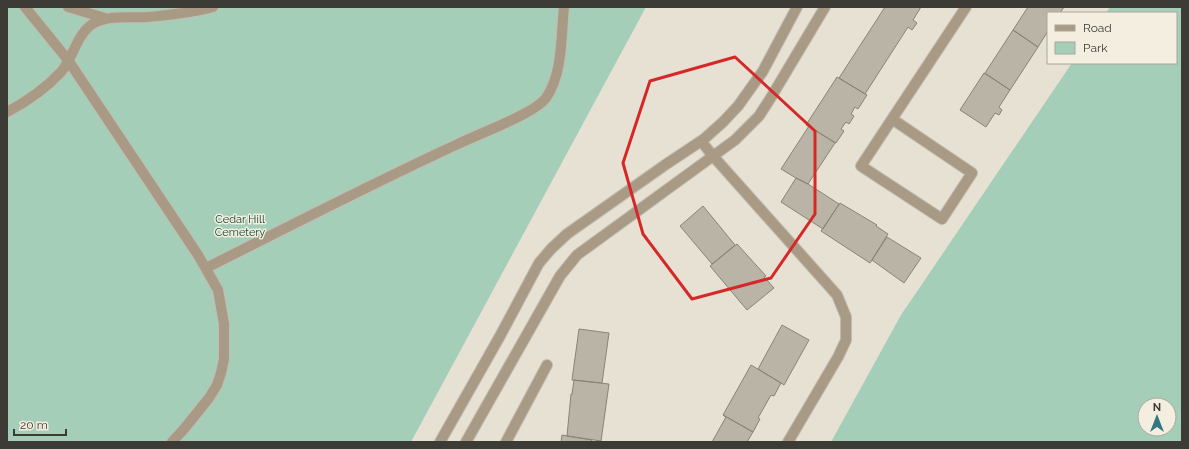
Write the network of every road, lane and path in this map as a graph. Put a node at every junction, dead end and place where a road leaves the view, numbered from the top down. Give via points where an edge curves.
1 (25, 7) edge
2 (68, 7) edge
3 (213, 7) edge
4 (564, 7) edge
5 (797, 7) edge
6 (825, 7) edge
7 (966, 7) edge
8 (106, 18) junction
9 (68, 60) junction
10 (7, 112) edge
11 (892, 119) junction
12 (701, 141) junction
13 (713, 156) junction
14 (206, 268) junction
15 (547, 365) dead end
16 (175, 441) edge
17 (440, 442) edge
18 (466, 442) edge
19 (506, 442) edge
20 (788, 442) edge

1 - 9 street
2 - 8 street
3 - 8 street via 147,16
4 - 14 street via 558,72 552,88 540,104
5 - 12 street via 752,87 724,122
6 - 13 street via 759,116 735,140
7 - 11 street
8 - 9 street via 86,29
9 - 10 street via 50,82 22,104
9 - 14 street
11 - 11 street via 861,166 942,219 972,173
12 - 13 street
12 - 17 street via 599,211 568,234 547,254 536,268
13 - 18 street via 577,255 560,276
13 - 20 street via 837,295 846,317 846,340
14 - 16 street via 218,290 221,304 223,366 217,385 209,398
15 - 19 street

